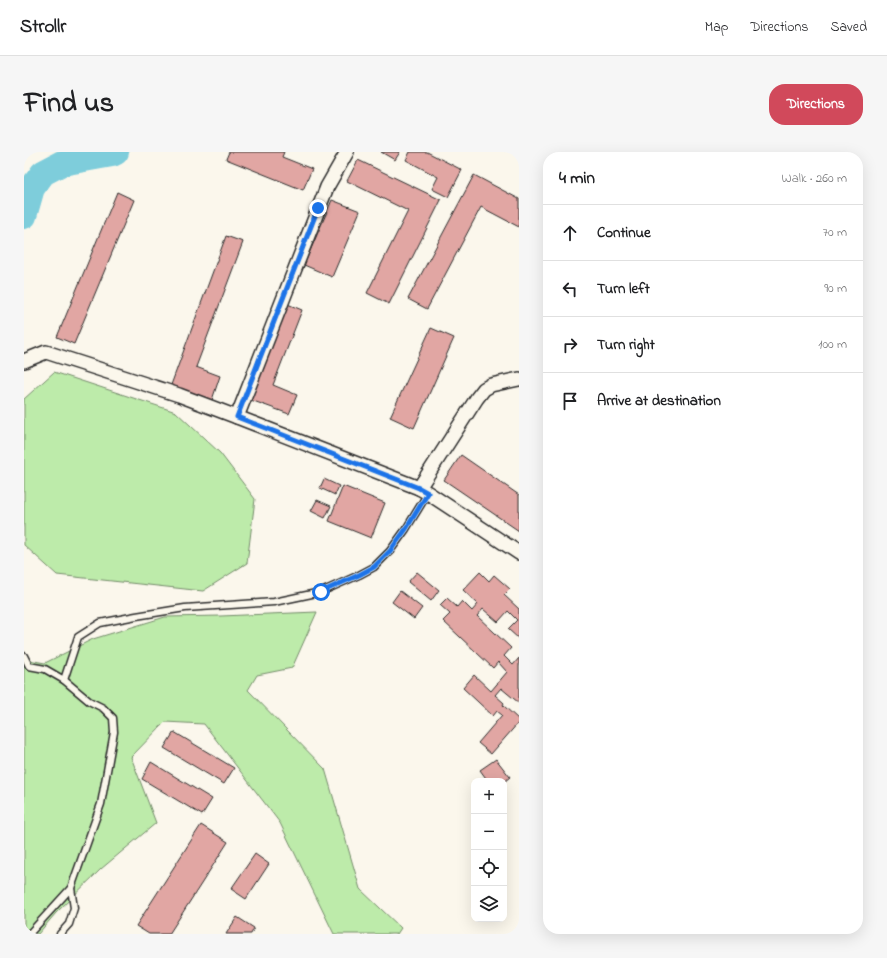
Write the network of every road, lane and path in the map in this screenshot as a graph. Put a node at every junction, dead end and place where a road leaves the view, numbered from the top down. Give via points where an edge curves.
1 (347, 152) edge
2 (24, 361) edge
3 (519, 379) edge
4 (237, 417) junction
5 (424, 490) junction
6 (519, 554) edge
7 (24, 656) edge
8 (64, 680) junction
9 (71, 888) junction
10 (29, 934) edge
11 (60, 934) edge

1 - 4 street via 326,188
2 - 4 street via 46,352 179,395
3 - 5 street via 484,389
4 - 5 street
5 - 6 street
5 - 8 lane via 406,529 390,551 374,567 359,575 321,592 274,602 185,608 100,623 78,637
7 - 8 lane via 29,666 45,669
8 - 9 lane via 113,718 114,732 101,804
9 - 10 lane
9 - 11 lane via 74,908 69,924

